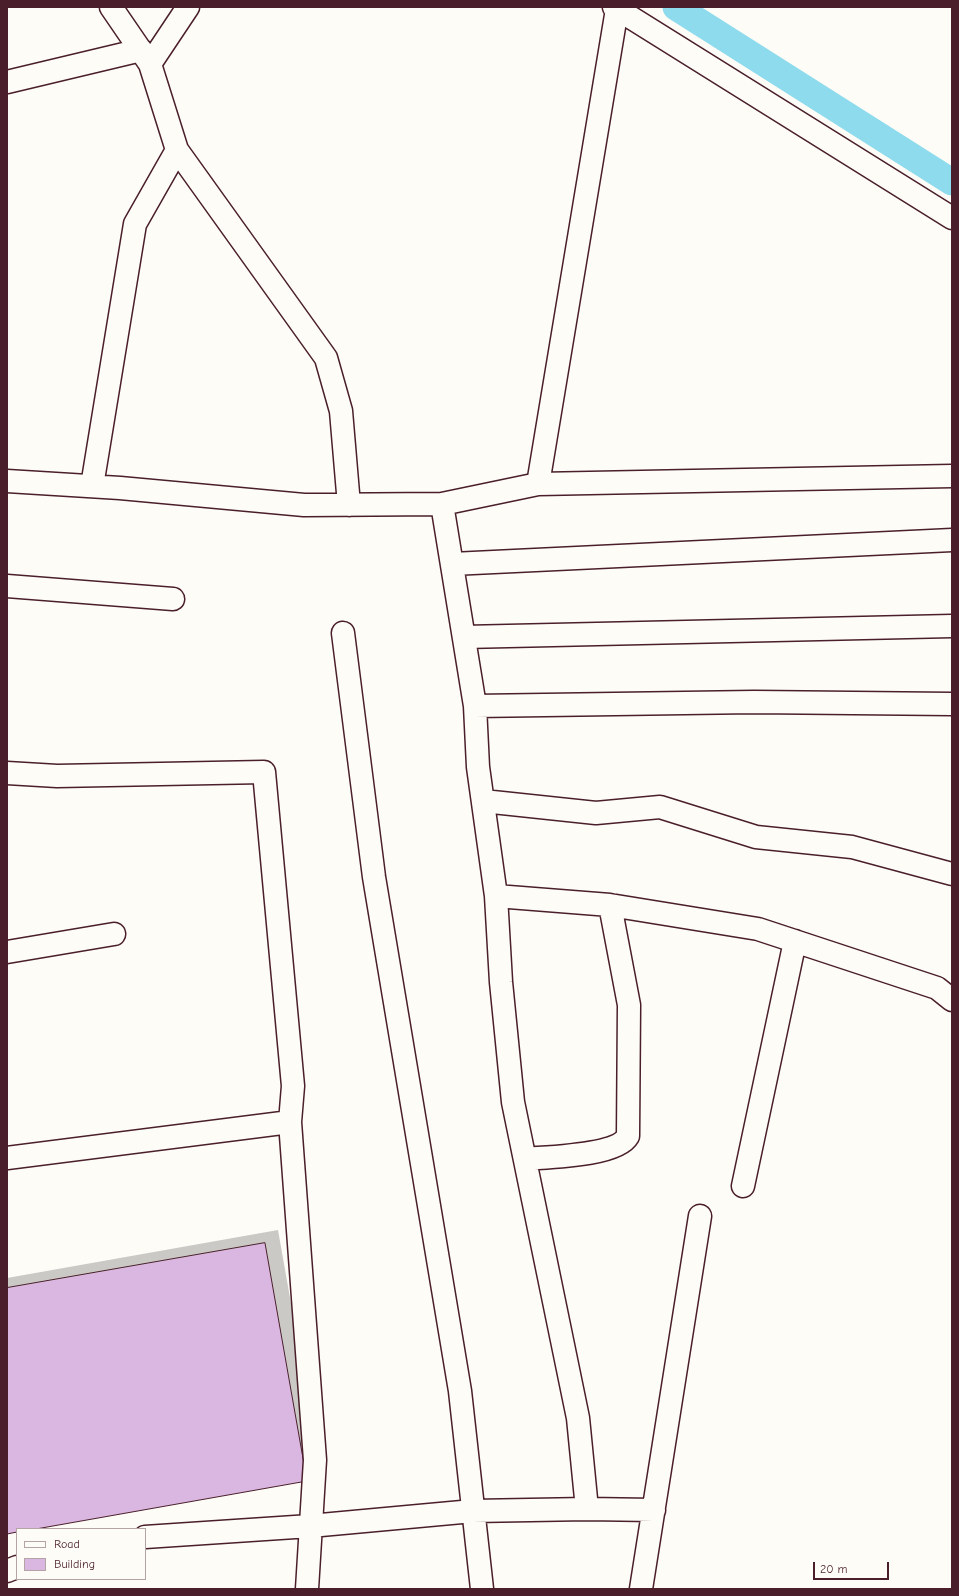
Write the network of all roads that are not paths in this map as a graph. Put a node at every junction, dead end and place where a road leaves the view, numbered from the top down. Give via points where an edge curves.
1 (111, 7) edge
2 (188, 7) edge
3 (615, 8) edge
4 (146, 57) junction
5 (7, 82) edge
6 (177, 150) junction
7 (952, 218) edge
8 (952, 476) edge
9 (7, 481) edge
10 (538, 484) junction
11 (92, 486) junction
12 (442, 504) junction
13 (349, 505) junction
14 (952, 540) edge
15 (452, 564) junction
16 (7, 586) edge
17 (173, 599) dead end
18 (952, 626) edge
19 (343, 633) dead end
20 (464, 637) junction
21 (952, 704) edge
22 (475, 706) junction
23 (7, 774) edge
24 (483, 801) junction
25 (952, 874) edge
26 (496, 896) junction
27 (610, 905) junction
28 (114, 934) dead end
29 (795, 941) junction
30 (7, 952) edge
31 (952, 1000) edge
32 (290, 1122) junction
33 (7, 1158) edge
34 (524, 1159) junction
35 (743, 1186) dead end
36 (700, 1216) dead end
37 (587, 1509) junction
38 (654, 1510) junction
39 (473, 1511) junction
40 (310, 1526) junction
41 (146, 1537) edge
42 (306, 1589) edge
43 (482, 1589) edge
44 (641, 1589) edge

1 - 4 street
2 - 4 street
3 - 7 street
3 - 10 street
4 - 5 street
4 - 6 street
6 - 11 street via 136,224
6 - 13 street via 326,358 341,411
8 - 10 street
9 - 11 street
10 - 12 street
11 - 13 street via 304,506
12 - 13 street
12 - 15 street
14 - 15 street
15 - 20 street
16 - 17 street
18 - 20 street
19 - 39 street via 374,877 460,1391
20 - 22 street
21 - 22 street via 754,702
22 - 24 street via 478,767
23 - 32 street via 57,776 264,772 293,1086
24 - 25 street via 596,813 660,807 756,837 852,847
24 - 26 street
26 - 27 street
26 - 34 street via 501,982 513,1102
27 - 29 street via 758,929
27 - 34 street via 629,1005 628,1136 625,1141 609,1148
28 - 30 street
29 - 31 street via 937,988
29 - 35 street
32 - 33 street
32 - 40 street via 314,1460
34 - 37 street via 578,1418
36 - 38 street
37 - 38 street
37 - 39 street
38 - 44 street
39 - 40 street
39 - 43 street
40 - 41 street
40 - 42 street

